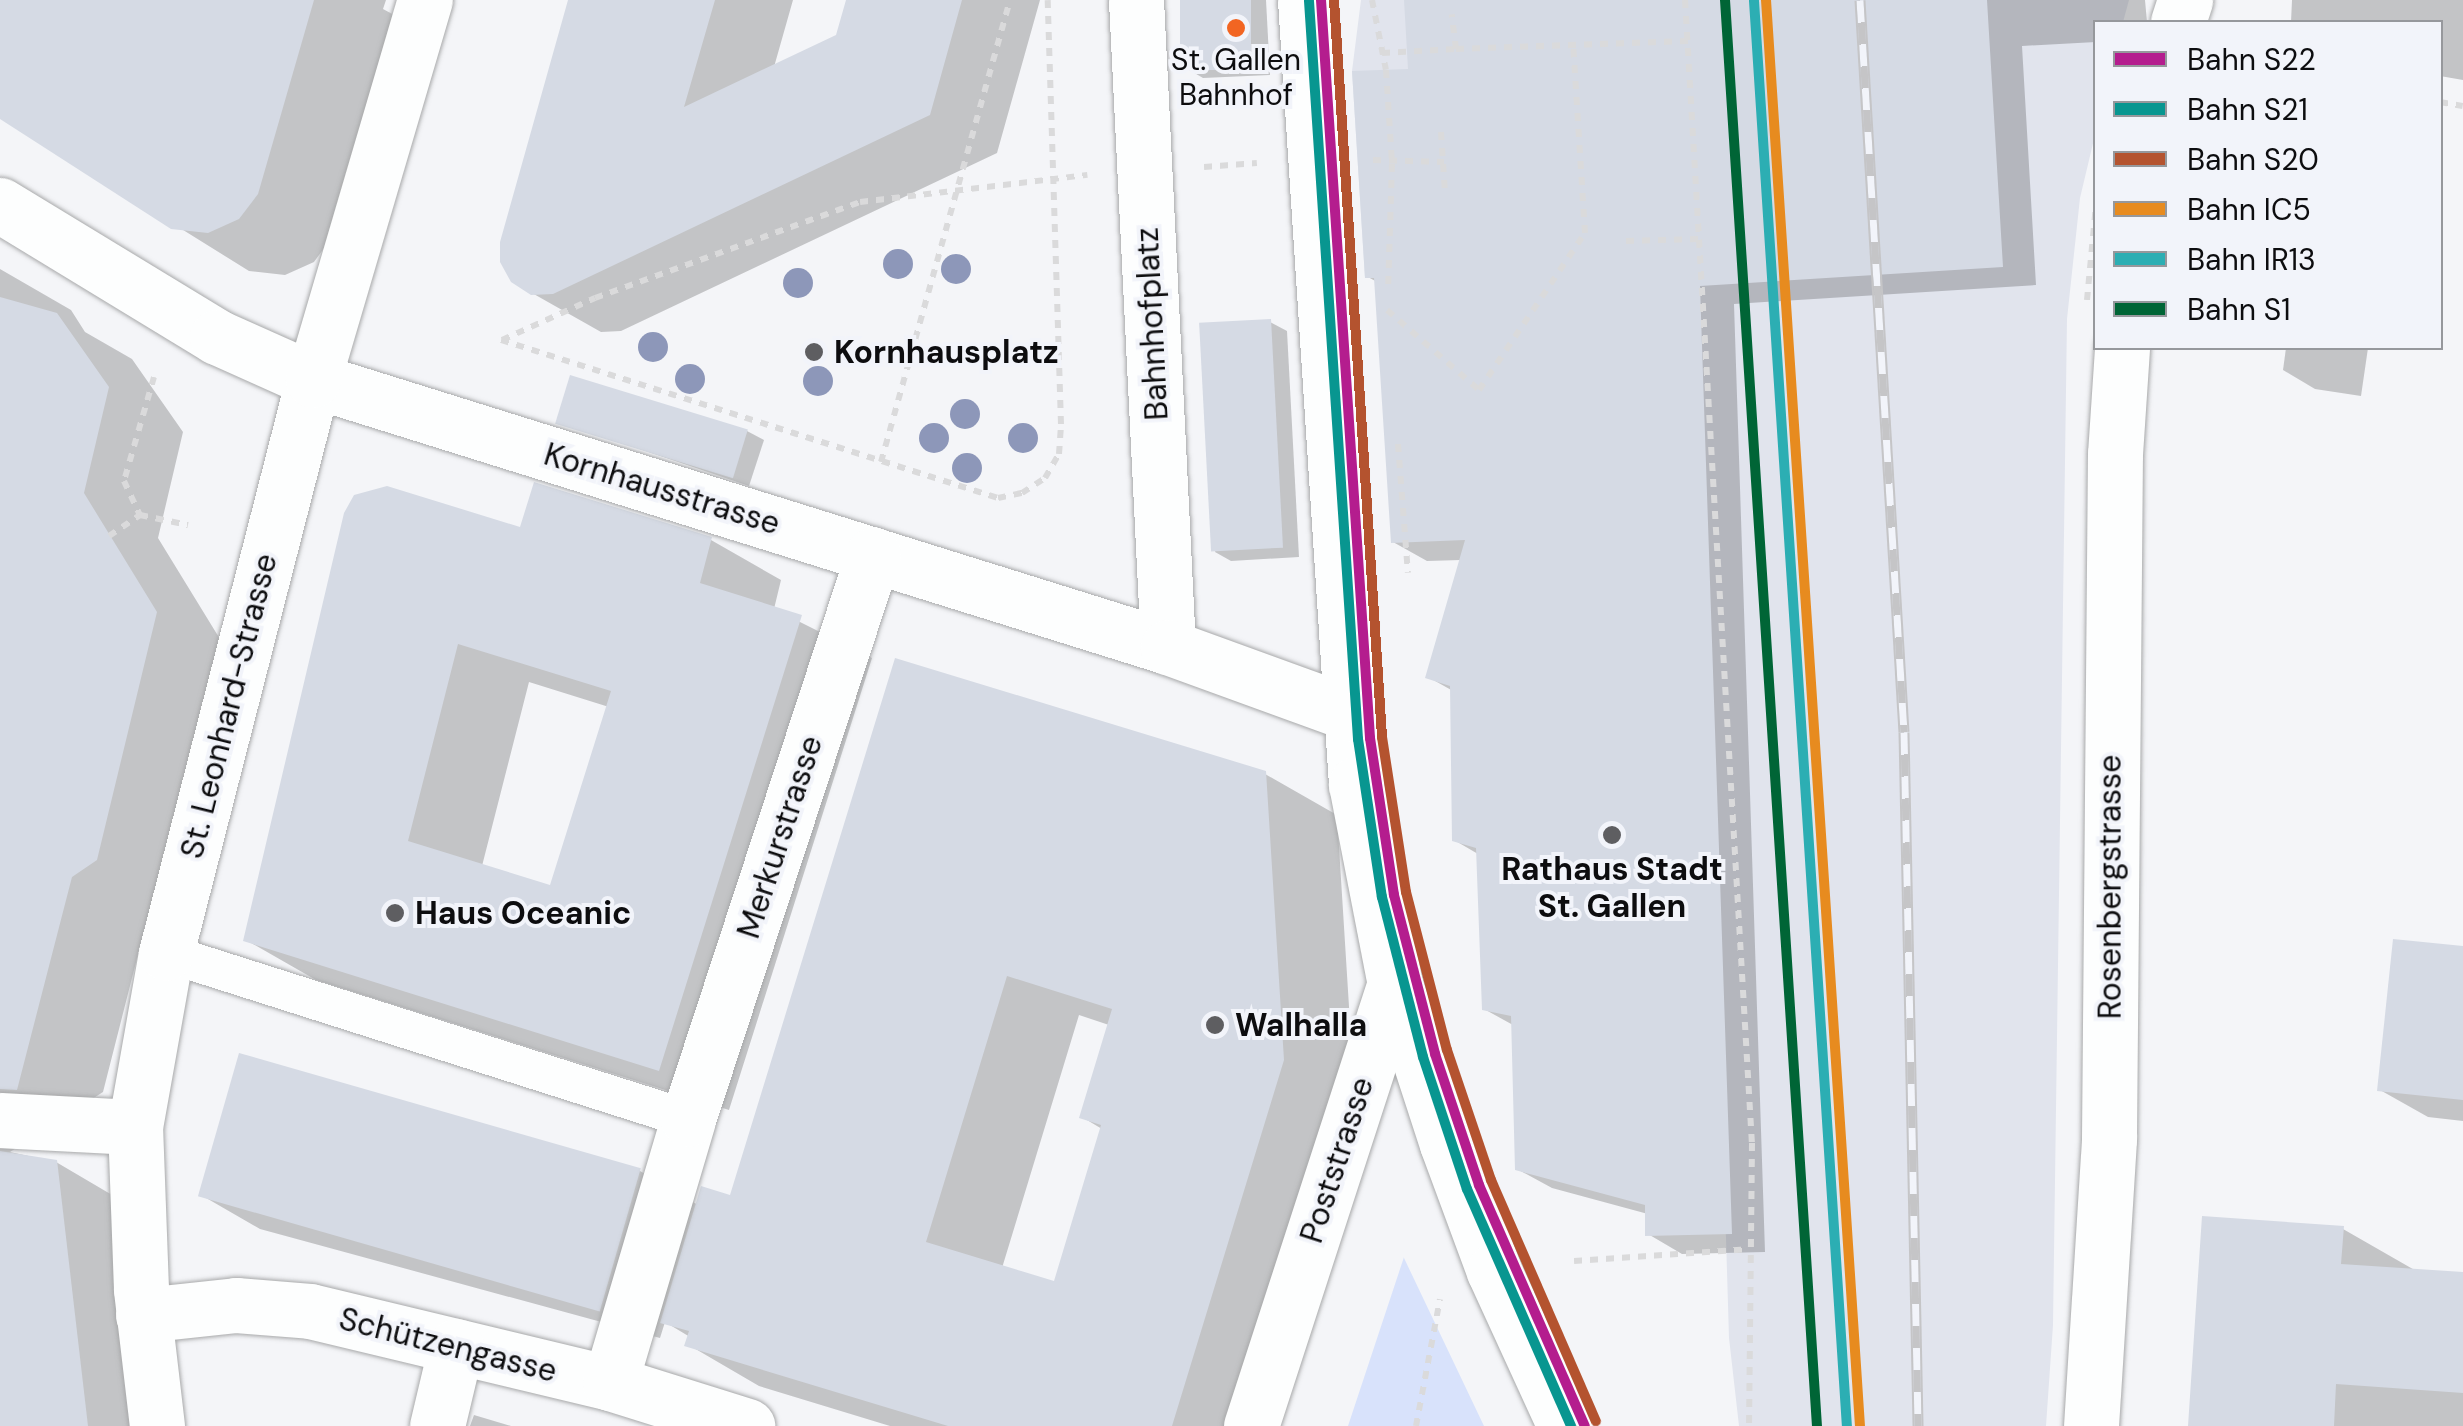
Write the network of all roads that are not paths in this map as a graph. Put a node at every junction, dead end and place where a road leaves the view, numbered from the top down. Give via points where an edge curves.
1 (425, 0) edge
2 (1136, 0) edge
3 (1305, 0) edge
4 (0, 205) edge
5 (2122, 350) edge
6 (313, 380) junction
7 (874, 554) junction
8 (1168, 647) junction
9 (1352, 714) junction
10 (166, 953) junction
11 (1395, 984) junction
12 (688, 1119) junction
13 (0, 1120) edge
14 (135, 1127) junction
15 (143, 1315) junction
16 (456, 1346) junction
17 (610, 1384) junction
18 (157, 1426) edge
19 (438, 1426) edge
20 (747, 1426) edge
21 (1251, 1426) edge
22 (1566, 1426) edge
23 (2092, 1426) edge

1 - 6 street, St. Leonhard-Strasse
2 - 8 street, Bahnhofplatz
3 - 9 street
4 - 6 street, Kornhausstrasse via 216,336
5 - 23 street, Rosenbergstrasse via 2114,494 2110,1139
6 - 7 street, Kornhausstrasse
6 - 10 street, St. Leonhard-Strasse
7 - 8 street, Kornhausstrasse
7 - 12 street, Merkurstrasse
8 - 9 street, Kornhausstrasse
9 - 11 street, Poststrasse via 1356,784
10 - 12 lane
10 - 14 street, St. Leonhard-Strasse
11 - 21 street, Poststrasse
11 - 22 street via 1494,1271
12 - 17 street, Merkurstrasse
13 - 14 street
14 - 15 street, St. Leonhard-Strasse
15 - 16 street, Schützengasse via 255,1306
15 - 18 street, St. Leonhard-Strasse
16 - 17 street, Schützengasse
16 - 19 street
17 - 20 street, Schützengasse

